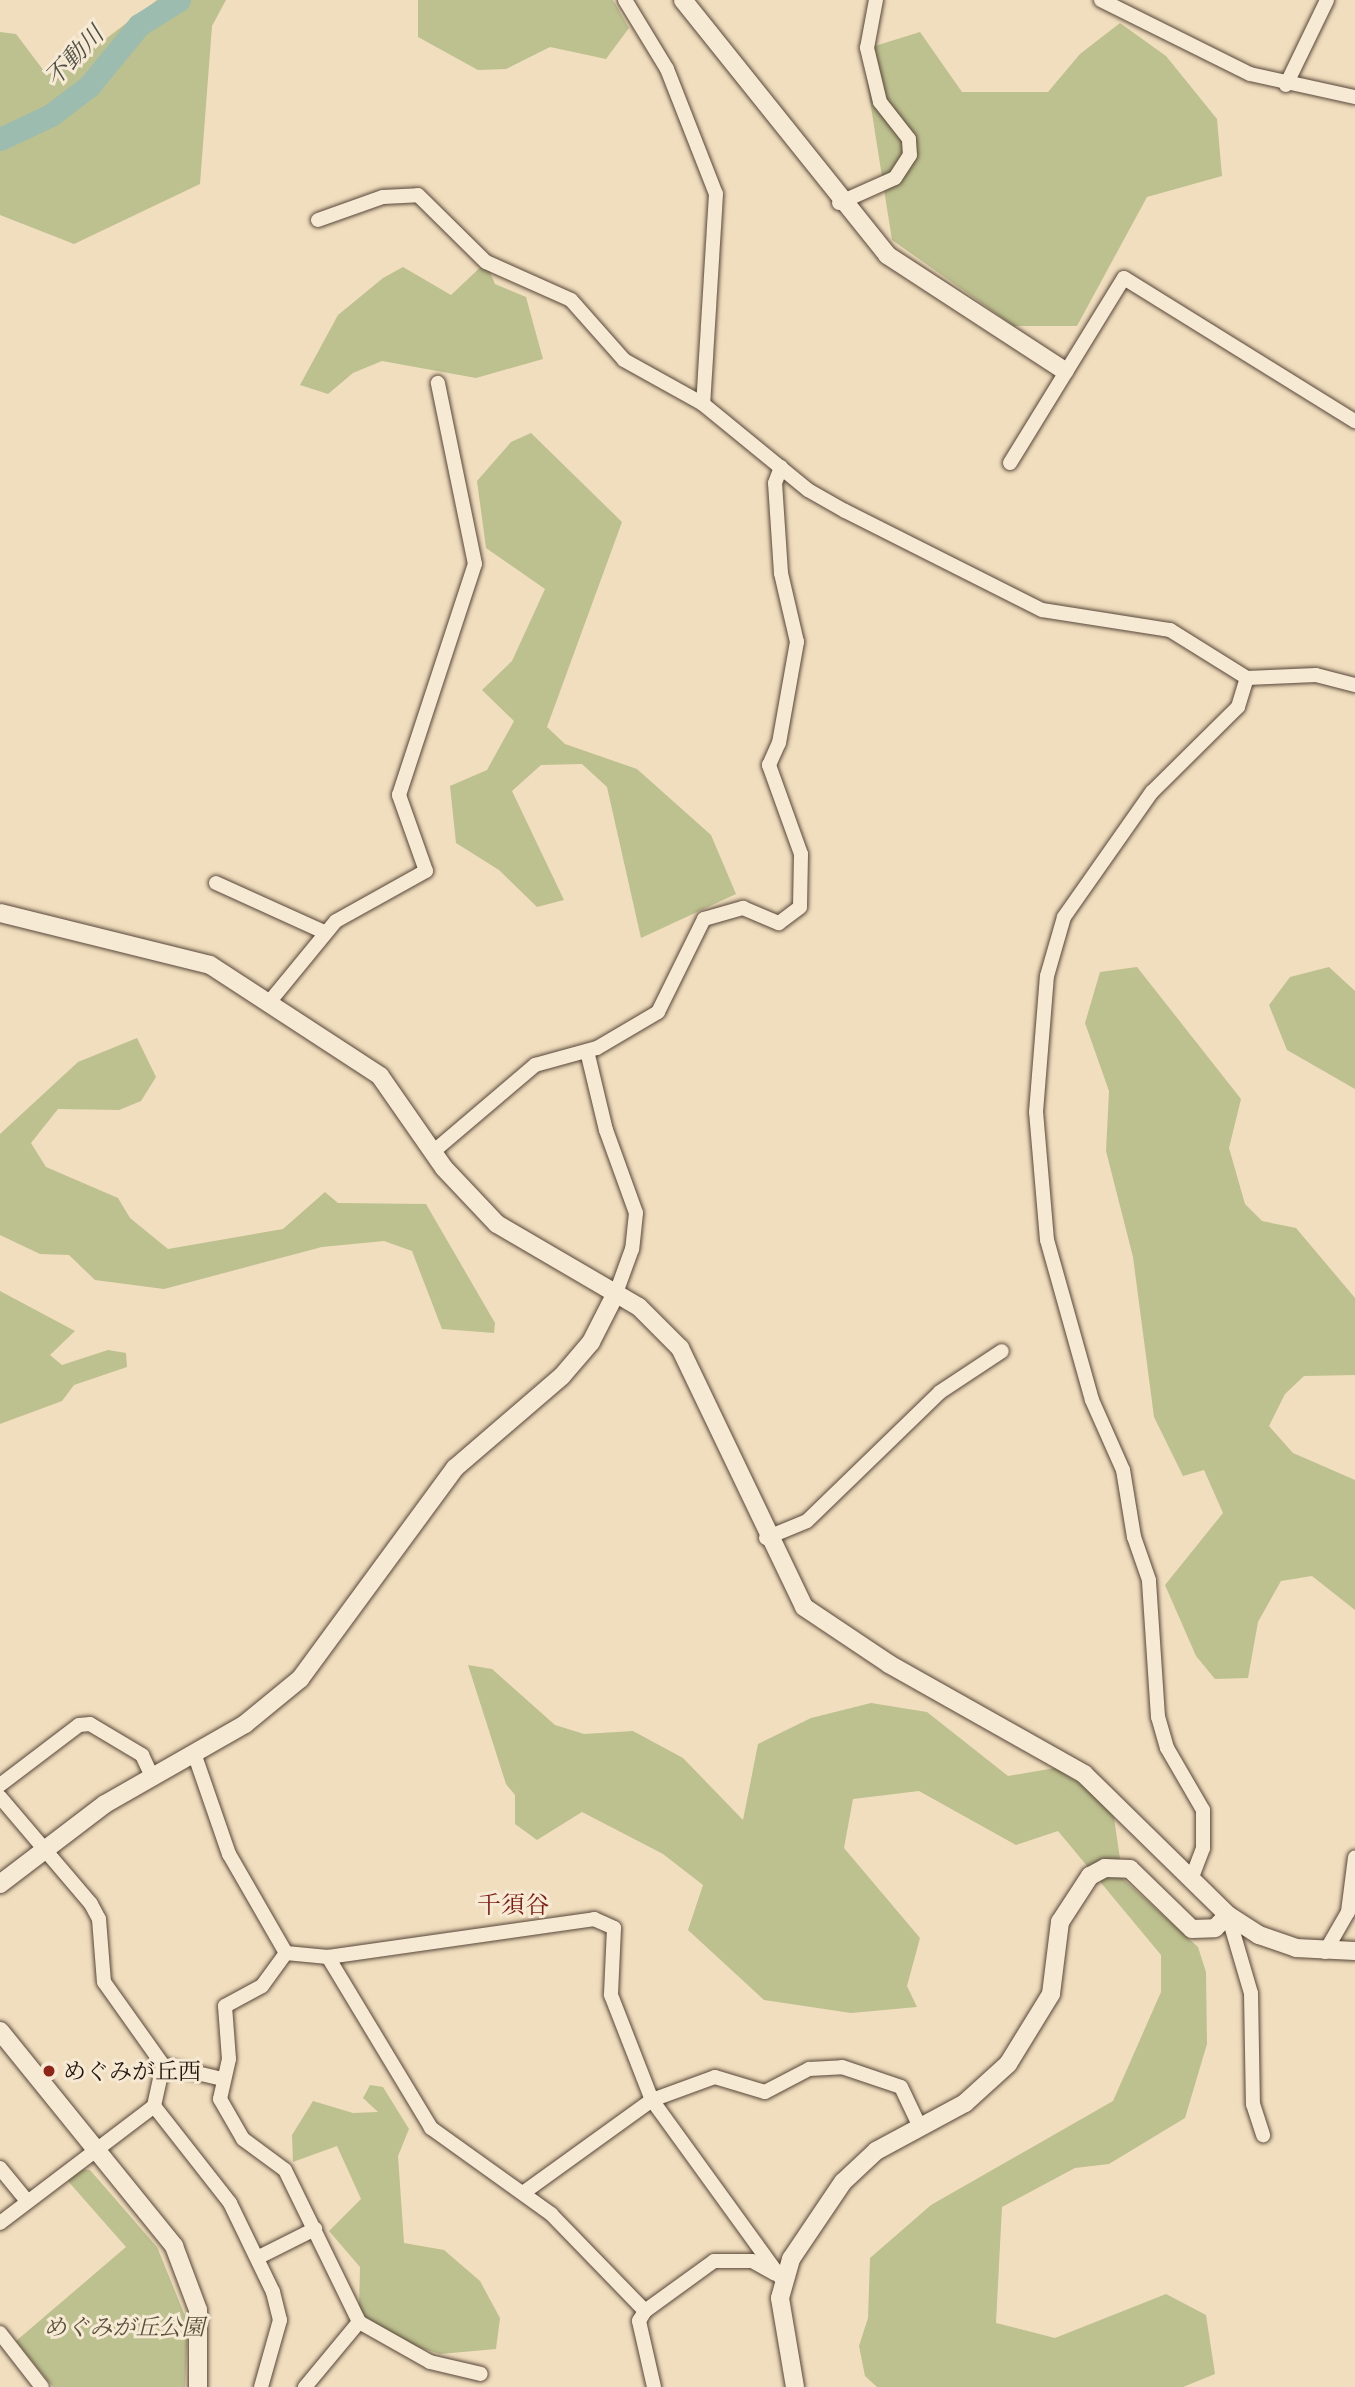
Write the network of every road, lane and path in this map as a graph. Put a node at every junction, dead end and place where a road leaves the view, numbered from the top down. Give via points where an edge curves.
1 (625, 0) edge
2 (683, 0) edge
3 (876, 0) edge
4 (1101, 0) edge
5 (1327, 0) edge
6 (1286, 85) junction
7 (1355, 97) edge
8 (839, 203) junction
9 (318, 220) dead end
10 (1065, 371) junction
11 (438, 383) dead end
12 (703, 404) junction
13 (1355, 421) edge
14 (1010, 463) dead end
15 (781, 467) junction
16 (1247, 678) junction
17 (1355, 685) edge
18 (216, 883) dead end
19 (0, 913) edge
20 (324, 932) junction
21 (271, 1000) junction
22 (587, 1051) junction
23 (434, 1151) junction
24 (616, 1293) junction
25 (1002, 1351) dead end
26 (766, 1538) junction
27 (194, 1753) junction
28 (151, 1774) junction
29 (0, 1785) edge
30 (0, 1797) edge
31 (47, 1848) junction
32 (1355, 1857) edge
33 (1192, 1877) junction
34 (0, 1884) edge
35 (1228, 1915) junction
36 (1355, 1951) edge
37 (1325, 1952) junction
38 (286, 1953) junction
39 (328, 1957) junction
40 (0, 2031) edge
41 (163, 2065) junction
42 (222, 2079) junction
43 (652, 2100) junction
44 (154, 2106) junction
45 (920, 2127) junction
46 (1264, 2135) dead end
47 (93, 2149) junction
48 (0, 2168) edge
49 (523, 2193) junction
50 (27, 2202) junction
51 (0, 2223) edge
52 (315, 2229) junction
53 (259, 2257) junction
54 (781, 2278) junction
55 (645, 2311) junction
56 (359, 2322) junction
57 (0, 2333) edge
58 (481, 2374) dead end
59 (42, 2387) edge
60 (198, 2387) edge
61 (261, 2387) edge
62 (305, 2387) edge
63 (654, 2387) edge
64 (795, 2387) edge

1 - 12 street via 667,69 716,194 708,245
2 - 8 street
3 - 8 street via 867,48 880,102 909,139 909,155 895,178
4 - 6 street via 1250,74
5 - 6 street
6 - 7 street
8 - 10 street via 887,255
9 - 12 street via 383,197 418,195 486,262 571,300 624,360
10 - 13 street via 1124,278
10 - 14 street
11 - 20 street via 475,564 399,794 426,871 350,910
12 - 15 street
15 - 16 street via 845,511 1042,610 1170,630
15 - 22 street via 775,483 781,573 797,642 779,743 769,765 801,854 800,907 779,923 743,908 704,919 658,1012
16 - 17 street via 1315,675
16 - 33 street via 1238,707 1152,792 1064,917 1047,976 1036,1112 1047,1240 1092,1400 1123,1470 1134,1537 1149,1580 1158,1717 1167,1748 1203,1810 1203,1848
18 - 20 street
19 - 21 street via 158,948 210,965
20 - 21 street
21 - 23 street via 380,1076
22 - 23 street via 535,1065
22 - 24 street via 606,1130 636,1213 632,1249
23 - 24 street via 497,1224
24 - 26 street via 680,1348
24 - 27 street via 591,1342 562,1376 455,1468 300,1679 245,1724
25 - 26 street via 940,1392 807,1521
26 - 33 street via 804,1607 832,1629 1046,1747 1105,1791
27 - 28 street
27 - 38 street via 229,1854
28 - 29 street via 142,1755 90,1724 79,1725
28 - 31 street
30 - 31 street
31 - 34 street
31 - 41 street via 99,1919 98,1967 113,2000
32 - 37 street via 1348,1912
33 - 35 street
35 - 37 street via 1259,1935
35 - 45 street via 1214,1928 1192,1929 1130,1869 1105,1868 1090,1877 1060,1922 1051,1994 1008,2064 965,2103
35 - 46 street via 1251,1993 1253,2104
36 - 37 street
38 - 39 street
38 - 42 street via 262,1986 225,2006 229,2059
39 - 43 street via 500,1929 603,1922 617,1939 611,1995
39 - 49 street via 431,2128
40 - 47 street
41 - 42 street
41 - 44 street
42 - 52 street via 220,2099 228,2122 285,2170
43 - 45 street via 715,2077 765,2092 826,2065 893,2081
43 - 49 street
43 - 54 street
44 - 47 street
44 - 53 street via 203,2163
45 - 54 street via 876,2151 843,2182
47 - 50 street
47 - 60 street via 174,2246 186,2272 202,2344
48 - 50 street
49 - 55 street
50 - 51 street
52 - 53 street
52 - 56 street
53 - 61 street via 280,2320
54 - 55 street via 752,2261 714,2261
54 - 64 street via 786,2360
55 - 63 street via 639,2320
56 - 58 street via 430,2362
56 - 62 street
57 - 59 street

